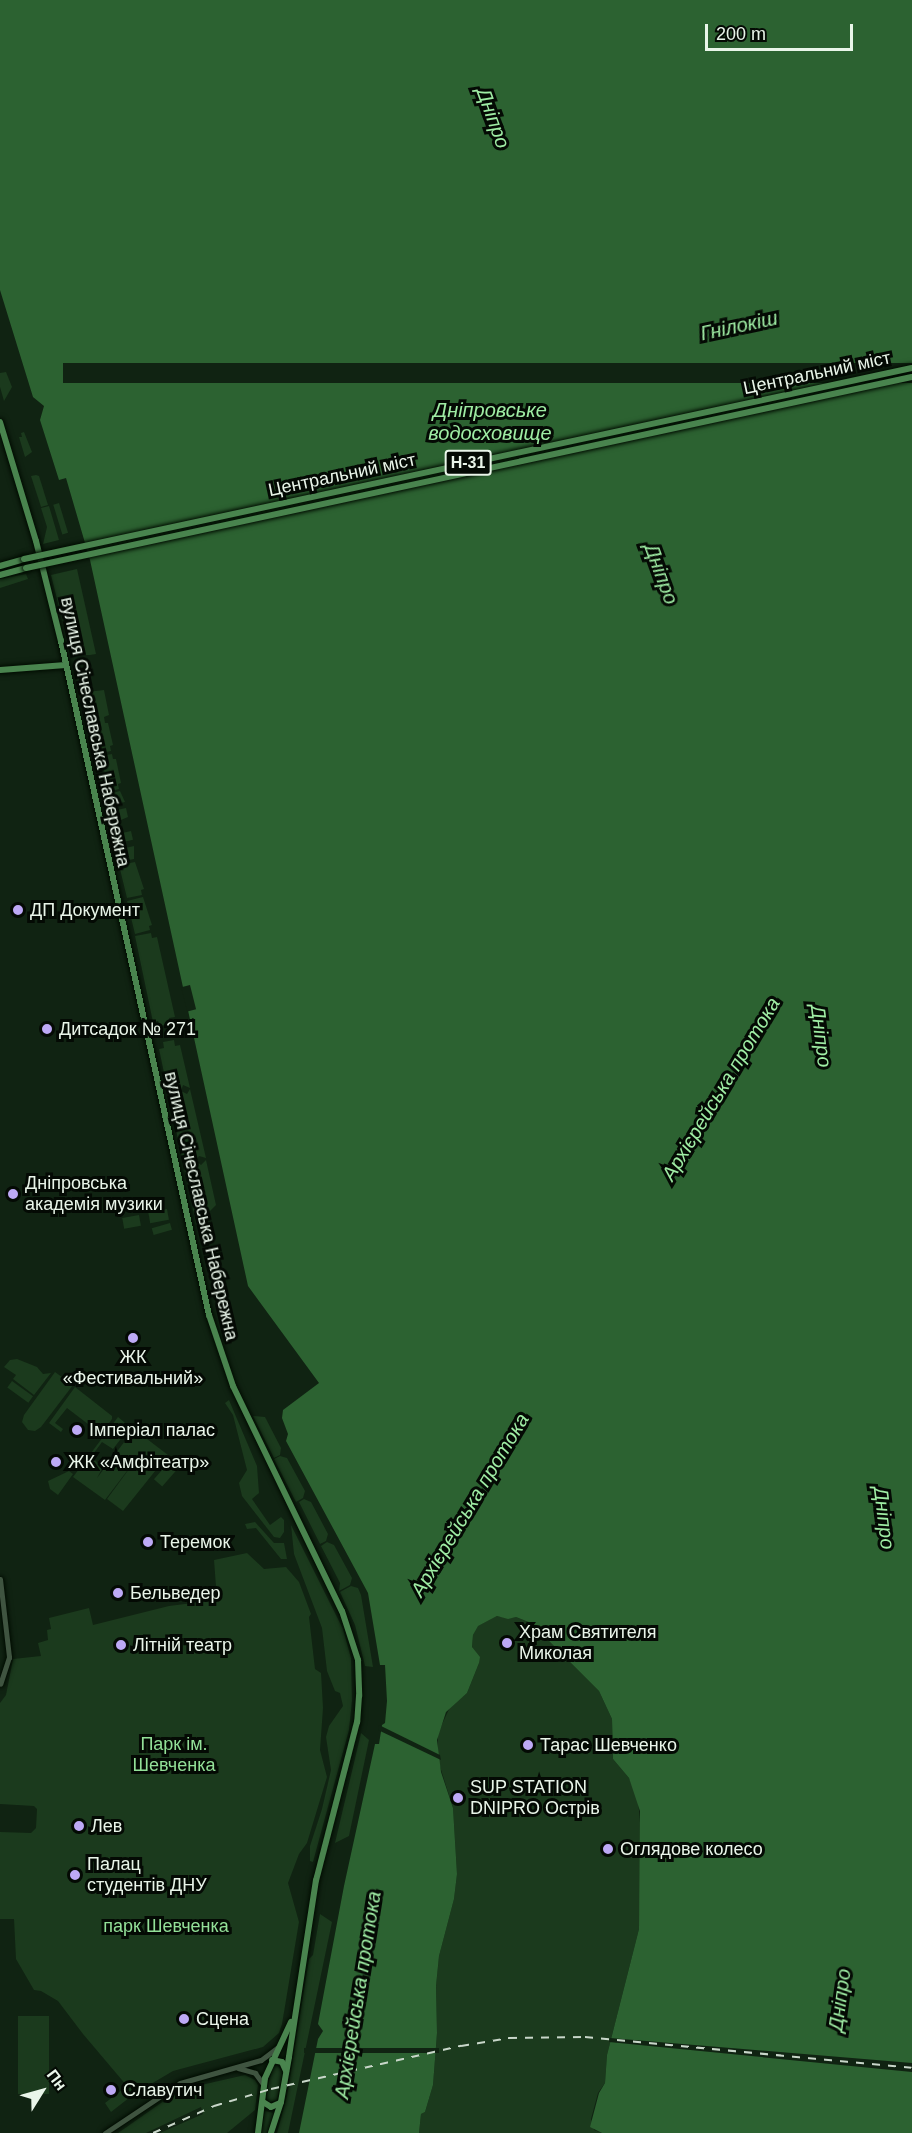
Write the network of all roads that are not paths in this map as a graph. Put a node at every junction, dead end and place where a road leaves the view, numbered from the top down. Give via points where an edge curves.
1 (912, 368) edge
2 (912, 377) edge
3 (0, 423) edge
4 (1, 432) edge
5 (0, 565) edge
6 (0, 574) edge
7 (66, 665) junction
8 (2, 669) edge
9 (0, 1579) edge
10 (2, 1674) edge
11 (0, 1684) edge
12 (294, 2013) junction
13 (281, 2044) junction
14 (261, 2060) junction
15 (272, 2060) junction
16 (236, 2068) junction
17 (286, 2072) junction
18 (263, 2086) junction
19 (263, 2102) junction
20 (281, 2102) junction
21 (105, 2133) edge
22 (258, 2133) edge
23 (271, 2133) edge

1 - 5 main road, Центральний міст / Н-31, bridge
2 - 6 main road, Центральний міст / Н-31, bridge
3 - 4 main road, вулиця Січеславська Набережна
4 - 7 main road, вулиця Січеславська Набережна via 38,548
7 - 8 main road
7 - 12 main road, вулиця Січеславська Набережна via 208,1315 233,1386 342,1611 357,1660 357,1722 316,1880
9 - 10 main road via 9,1651
10 - 11 main road
12 - 13 main road, вулиця Січеславська Набережна
12 - 17 main road, вулиця Січеславська Набережна
13 - 14 main road
13 - 15 main road, вулиця Січеславська Набережна
14 - 15 main road
14 - 16 main road
15 - 17 main road via 282,2062
15 - 18 main road, вулиця Січеславська Набережна
16 - 18 main road via 255,2073
16 - 21 main road via 180,2083
17 - 20 main road, вулиця Січеславська Набережна
18 - 19 main road, вулиця Січеславська Набережна
19 - 20 main road via 272,2108
19 - 22 main road, вулиця Січеславська Набережна
20 - 23 main road, вулиця Січеславська Набережна

